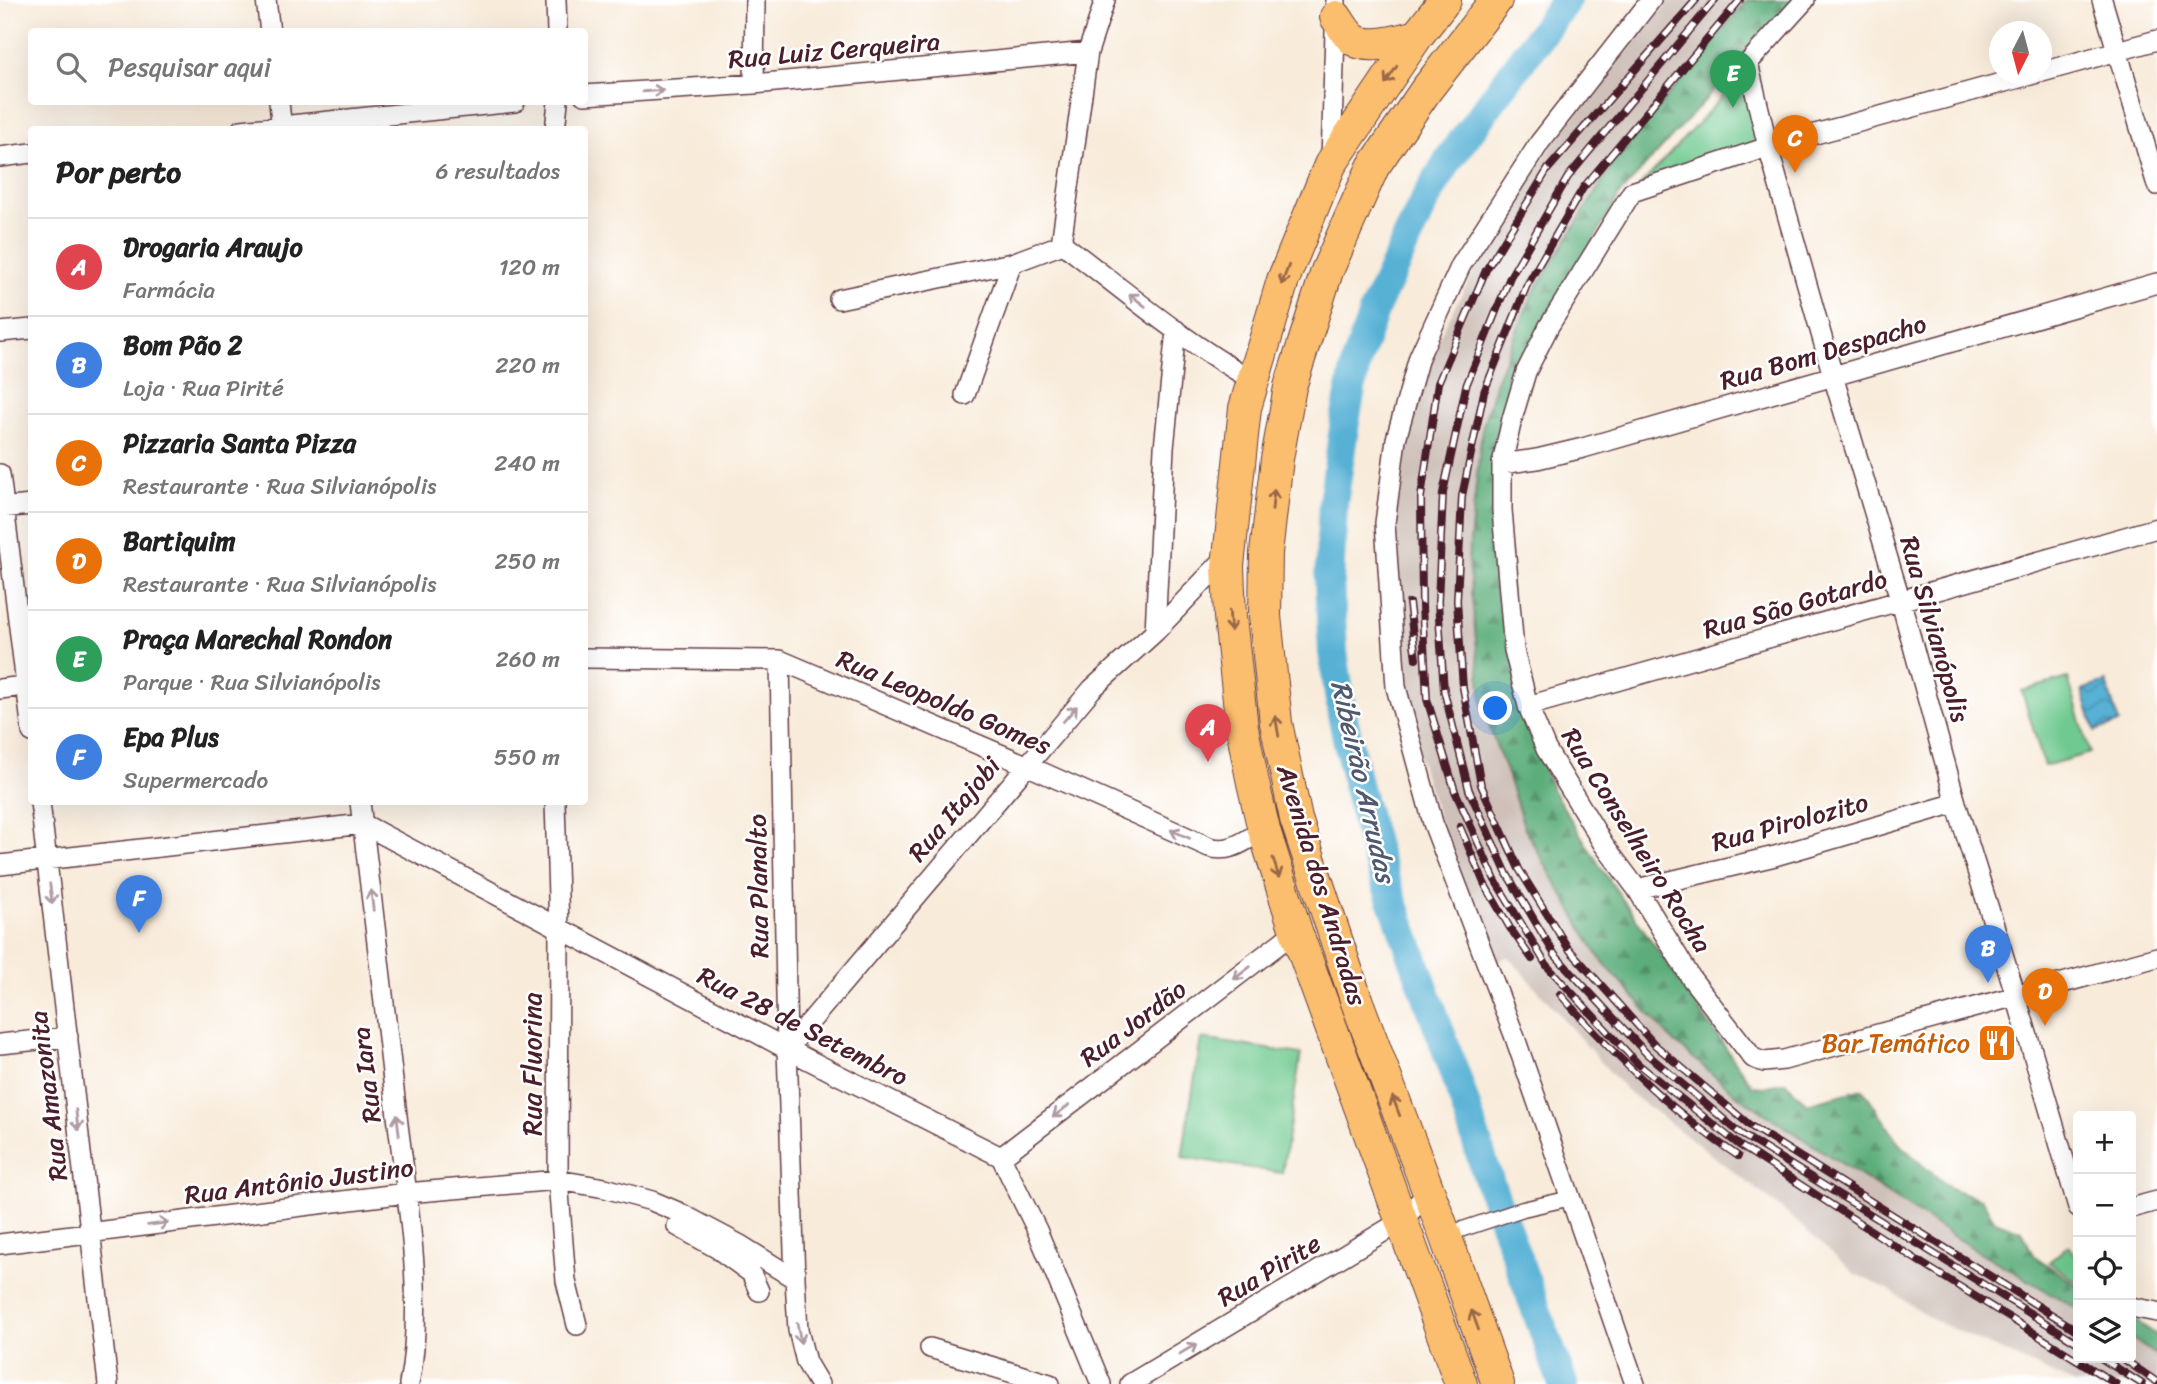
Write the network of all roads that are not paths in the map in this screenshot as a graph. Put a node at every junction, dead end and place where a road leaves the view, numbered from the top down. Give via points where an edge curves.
1 (266, 0) edge
2 (556, 0) edge
3 (755, 0) edge
4 (1105, 0) edge
5 (1445, 0) edge
6 (1496, 0) edge
7 (1651, 0) edge
8 (1805, 0) edge
9 (2102, 0) edge
10 (1336, 8) edge
11 (270, 28) edge
12 (557, 28) edge
13 (1417, 36) junction
14 (2157, 40) edge
15 (2116, 51) junction
16 (1087, 52) junction
17 (2052, 69) edge
18 (754, 84) junction
19 (1998, 84) edge
20 (588, 95) edge
21 (278, 105) edge
22 (487, 105) edge
23 (558, 105) edge
24 (282, 126) edge
25 (291, 126) edge
26 (555, 126) edge
27 (1768, 147) junction
28 (28, 154) edge
29 (0, 157) edge
30 (1331, 165) junction
31 (2157, 185) edge
32 (1063, 244) junction
33 (1012, 263) junction
34 (1326, 271) junction
35 (2157, 283) edge
36 (839, 299) dead end
37 (28, 329) edge
38 (1176, 330) junction
39 (0, 332) edge
40 (1833, 376) junction
41 (1253, 380) junction
42 (965, 395) dead end
43 (1502, 464) junction
44 (0, 474) edge
45 (28, 505) edge
46 (2, 508) edge
47 (2157, 528) edge
48 (1229, 553) junction
49 (1901, 601) junction
50 (1156, 632) junction
51 (588, 658) edge
52 (780, 660) junction
53 (28, 679) edge
54 (28, 686) edge
55 (0, 689) edge
56 (1528, 706) junction
57 (1026, 765) junction
58 (1956, 803) junction
59 (40, 805) edge
60 (360, 805) edge
61 (555, 805) edge
62 (363, 824) junction
63 (1264, 830) junction
64 (47, 860) junction
65 (0, 865) edge
66 (1637, 888) junction
67 (1329, 922) junction
68 (559, 928) junction
69 (1296, 931) junction
70 (2157, 957) edge
71 (2016, 996) junction
72 (68, 1037) junction
73 (0, 1044) edge
74 (787, 1049) junction
75 (1000, 1157) junction
76 (558, 1180) junction
77 (605, 1188) junction
78 (2073, 1190) edge
79 (1428, 1192) junction
80 (407, 1193) junction
81 (1571, 1198) junction
82 (2157, 1201) edge
83 (2136, 1207) edge
84 (1403, 1220) junction
85 (90, 1233) junction
86 (1449, 1234) junction
87 (0, 1244) edge
88 (794, 1279) junction
89 (759, 1291) dead end
90 (2136, 1308) edge
91 (2157, 1312) edge
92 (577, 1325) dead end
93 (930, 1348) dead end
94 (108, 1384) edge
95 (409, 1384) edge
96 (819, 1384) edge
97 (1050, 1384) edge
98 (1101, 1384) edge
99 (1130, 1384) edge
100 (1461, 1384) edge
101 (1498, 1384) edge
102 (1635, 1384) edge

1 - 11 street
2 - 12 street
3 - 18 street
4 - 16 street
5 - 13 main road, Avenida dos Andradas
6 - 34 main road, Avenida dos Andradas via 1373,167
7 - 81 street via 1540,142 1461,265 1419,357 1396,439 1385,523 1396,687 1433,823
8 - 27 street, Rua Silvianópolis via 1748,63
9 - 15 street
10 - 13 main road via 1353,39 1364,44
10 - 30 street
13 -> 30 main road, Avenida dos Andradas
14 - 15 street
15 - 17 street
15 - 31 street
16 - 18 street, Rua Luiz Cerqueira
16 - 32 street
20 -> 18 street, Rua Luiz Cerqueira
19 - 27 street
21 - 24 street
22 - 25 street
23 - 26 street
27 - 40 street, Rua Silvianópolis
27 - 43 street, Rua Conselheiro Rocha via 1632,192 1549,326 1526,372
28 - 29 street
30 - 34 main road
30 -> 41 main road, Avenida dos Andradas via 1283,280
32 - 33 street
38 -> 32 street
33 - 36 street
33 - 42 street
67 -> 34 main road, Avenida dos Andradas via 1296,819 1276,723 1265,616 1266,553 1277,459 1290,387
35 - 40 street, Rua Bom Despacho
37 - 39 street
38 - 41 street
38 - 50 street via 1164,449
40 - 43 street, Rua Bom Despacho via 1583,448
40 - 49 street, Rua Silvianópolis
41 - 48 main road, Avenida dos Andradas via 1245,408
43 - 56 street, Rua Conselheiro Rocha via 1514,650
44 - 46 street
45 - 46 street
46 - 53 street
47 - 49 street, Rua São Gotardo
48 - 50 street, Rua Itajobi
48 -> 63 main road, Avenida dos Andradas via 1234,665
49 - 56 street, Rua São Gotardo
49 - 58 street, Rua Silvianópolis
57 -> 50 street, Rua Itajobi via 1092,689
51 - 52 street, Rua Leopoldo Gomes
52 - 57 street, Rua Leopoldo Gomes
52 - 74 street, Rua Planalto
54 - 55 street
56 - 66 street, Rua Conselheiro Rocha via 1546,749 1604,845
63 -> 57 street, Rua Leopoldo Gomes via 1232,848 1209,847
57 - 74 street, Rua Itajobi
58 - 66 street, Rua Pirolozito via 1775,856
58 - 71 street, Rua Silvianópolis
59 - 64 street, Rua Amazonita
60 - 62 street, Rua Iara
61 - 68 street, Rua Fluorina
62 - 64 street
62 - 68 street, Rua 28 de Setembro
80 -> 62 street, Rua Iara
63 -> 69 main road, Avenida dos Andradas
64 - 65 street
64 -> 72 street, Rua Amazonita
66 - 71 street, Rua Conselheiro Rocha via 1690,978 1746,1051 1764,1062
67 - 69 main road via 1309,920
79 -> 67 main road, Avenida dos Andradas
68 - 74 street, Rua 28 de Setembro
68 - 76 street, Rua Fluorina
69 -> 75 street, Rua Jordão
69 - 84 main road, Avenida dos Andradas
70 - 71 street
71 - 78 street, Rua Silvianópolis
72 - 73 street
72 -> 85 street, Rua Amazonita
74 - 75 street, Rua 28 de Setembro
74 - 88 street, Rua Planalto
75 - 98 street via 1037,1230
76 - 77 street, Rua Antônio Justino
76 - 80 street, Rua Antônio Justino
76 - 92 street, Rua Fluorina via 566,1281
77 - 88 street, Rua Antônio Justino via 678,1212
77 - 89 street, Rua Antônio Justino via 718,1250 751,1273
79 - 84 street, Rua Pirite
79 - 86 main road, Avenida dos Andradas
85 -> 80 street, Rua Antônio Justino
80 - 95 street, Rua Iara via 416,1299
81 - 86 street
81 - 102 street
82 - 83 street
99 -> 84 street, Rua Pirite
84 - 100 main road, Avenida dos Andradas
85 - 87 street, Rua Antônio Justino
85 - 94 street, Rua Amazonita
101 -> 86 main road, Avenida dos Andradas
88 -> 96 street via 798,1330 806,1362
90 - 91 street
93 - 97 street

